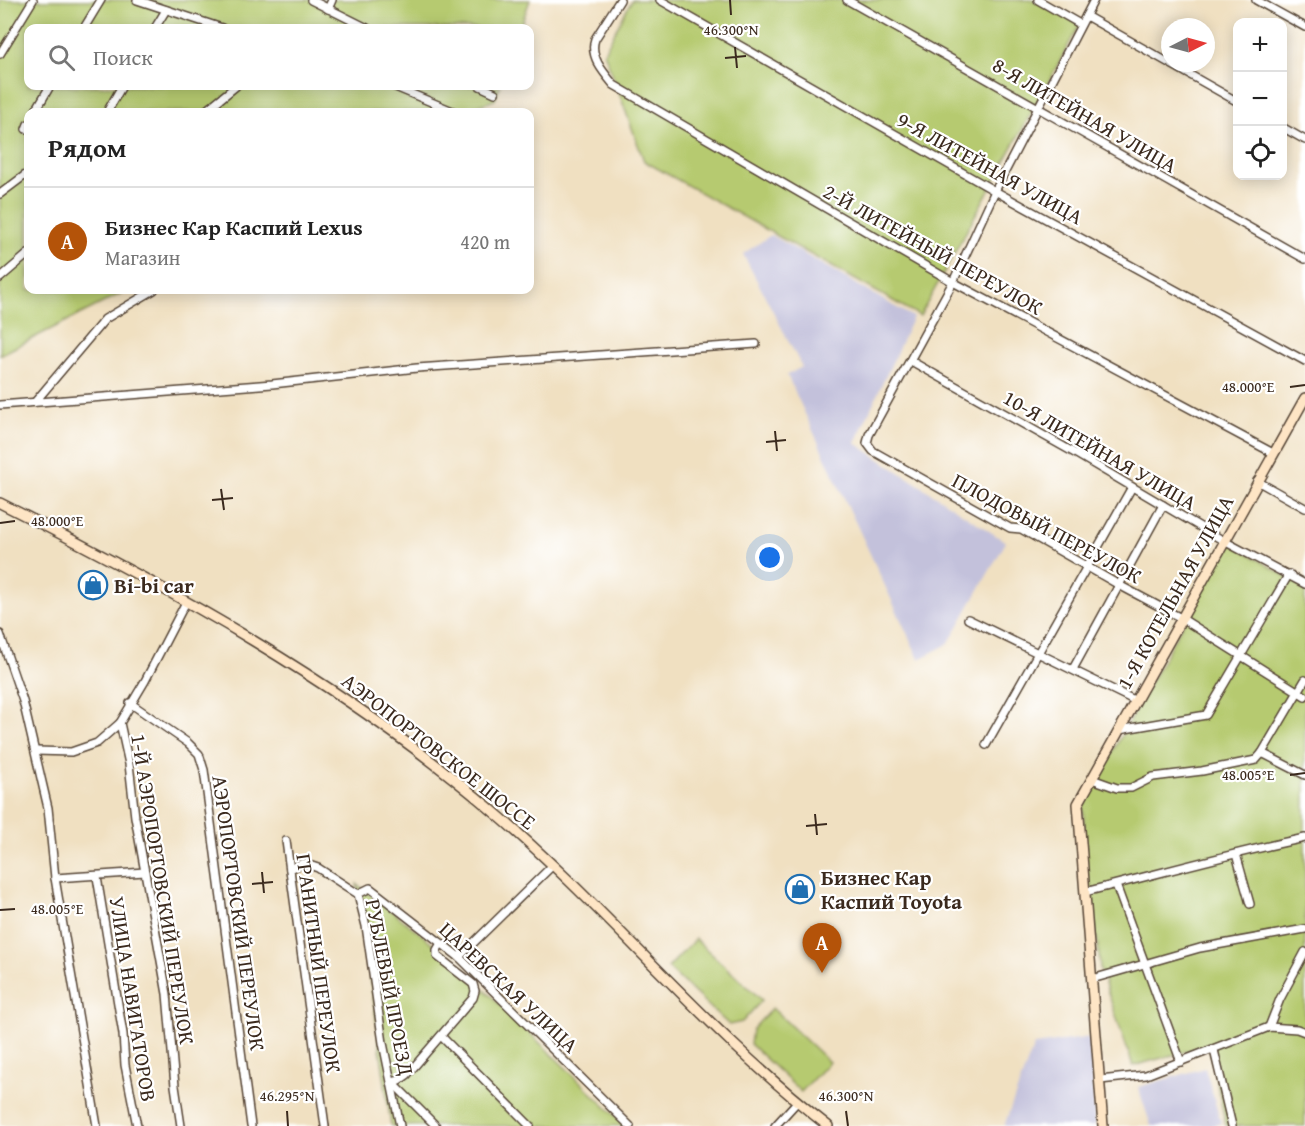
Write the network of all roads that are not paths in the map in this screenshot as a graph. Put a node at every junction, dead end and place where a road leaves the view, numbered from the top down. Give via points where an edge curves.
1 (33, 0) edge
2 (101, 0) edge
3 (137, 0) edge
4 (311, 0) edge
5 (332, 0) edge
6 (620, 0) edge
7 (660, 0) edge
8 (847, 0) edge
9 (1038, 0) edge
10 (1094, 0) edge
11 (1256, 0) edge
12 (328, 9) junction
13 (166, 10) junction
14 (1086, 16) junction
15 (86, 24) edge
16 (157, 24) edge
17 (210, 24) edge
18 (359, 24) edge
19 (1080, 24) junction
20 (1305, 27) edge
21 (0, 54) edge
22 (48, 90) edge
23 (120, 90) edge
24 (231, 90) edge
25 (403, 90) edge
26 (489, 90) edge
27 (495, 93) dead end
28 (1233, 99) edge
29 (1038, 107) junction
30 (37, 108) edge
31 (109, 108) edge
32 (209, 108) edge
33 (445, 108) edge
34 (1287, 130) edge
35 (1305, 140) edge
36 (24, 176) edge
37 (995, 191) junction
38 (0, 194) edge
39 (24, 257) edge
40 (1305, 259) edge
41 (0, 278) edge
42 (953, 282) junction
43 (147, 294) edge
44 (756, 344) dead end
45 (911, 361) junction
46 (1305, 362) edge
47 (1305, 398) edge
48 (35, 402) junction
49 (0, 405) edge
50 (1274, 453) junction
51 (1257, 481) junction
52 (1132, 487) junction
53 (0, 503) edge
54 (1163, 505) junction
55 (1305, 507) edge
56 (1224, 541) junction
57 (1087, 567) junction
58 (1289, 574) junction
59 (1305, 584) edge
60 (1119, 585) junction
61 (186, 602) junction
62 (1181, 618) junction
63 (968, 619) dead end
64 (0, 634) edge
65 (1040, 653) junction
66 (1241, 656) junction
67 (1073, 669) junction
68 (1305, 680) edge
69 (1302, 694) edge
70 (1136, 701) junction
71 (130, 703) junction
72 (120, 723) junction
73 (1119, 730) junction
74 (986, 745) dead end
75 (36, 751) junction
76 (1262, 753) junction
77 (1305, 775) edge
78 (1092, 779) junction
79 (1305, 838) edge
80 (286, 841) dead end
81 (1236, 854) junction
82 (552, 866) junction
83 (290, 869) junction
84 (145, 872) junction
85 (97, 877) junction
86 (55, 878) junction
87 (1116, 885) junction
88 (1085, 892) junction
89 (358, 894) junction
90 (1250, 904) dead end
91 (1305, 929) edge
92 (441, 943) junction
93 (1305, 952) edge
94 (459, 957) junction
95 (1144, 963) junction
96 (1092, 979) junction
97 (1269, 1027) junction
98 (1305, 1032) edge
99 (441, 1036) junction
100 (1214, 1050) junction
101 (1181, 1062) junction
102 (1100, 1080) junction
103 (392, 1082) junction
104 (797, 1102) junction
105 (97, 1126) edge
106 (137, 1126) edge
107 (181, 1126) edge
108 (251, 1126) edge
109 (325, 1126) edge
110 (400, 1126) edge
111 (436, 1126) edge
112 (530, 1126) edge
113 (630, 1126) edge
114 (775, 1126) edge
115 (828, 1126) edge
116 (1102, 1126) edge
117 (1232, 1126) edge

1 - 21 street
2 - 15 street
3 - 13 street
4 - 12 street
5 - 12 street
6 - 42 street, 2-Й ЛИТЕЙНЫЙ ПЕРЕУЛОК via 595,39 593,53 614,85
7 - 37 street, 9-Я ЛИТЕЙНАЯ УЛИЦА
8 - 29 street, 8-Я ЛИТЕЙНАЯ УЛИЦА
9 - 19 street
10 - 14 street
11 - 20 street
12 - 18 street
13 - 16 street
13 - 17 street
14 - 19 street
14 - 28 street
19 - 29 street
22 - 30 street
23 - 31 street
24 - 32 street
25 - 33 street
26 - 27 street
29 - 37 street
29 - 40 street, 8-Я ЛИТЕЙНАЯ УЛИЦА
34 - 35 street
36 - 38 street
37 - 42 street
37 - 46 street, 9-Я ЛИТЕЙНАЯ УЛИЦА
39 - 41 street
42 - 45 street
42 - 50 street, 2-Й ЛИТЕЙНЫЙ ПЕРЕУЛОК
43 - 48 street via 105,319
44 - 48 street via 417,368 272,384
45 - 52 street, 10-Я ЛИТЕЙНАЯ УЛИЦА
45 - 57 street, ПЛОДОВЫЙ ПЕРЕУЛОК via 869,435 869,448
47 - 50 main road, 1-Я КОТЕЛЬНАЯ УЛИЦА
48 - 49 street
50 - 51 main road, 1-Я КОТЕЛЬНАЯ УЛИЦА
51 - 55 street
51 - 56 main road, 1-Я КОТЕЛЬНАЯ УЛИЦА
52 - 54 street, 10-Я ЛИТЕЙНАЯ УЛИЦА
52 - 57 street
53 - 61 main road, АЭРОПОРТОВСКОЕ ШОССЕ
54 - 56 street, 10-Я ЛИТЕЙНАЯ УЛИЦА
54 - 60 street
56 - 58 street, 10-Я ЛИТЕЙНАЯ УЛИЦА
56 - 62 main road, 1-Я КОТЕЛЬНАЯ УЛИЦА
57 - 60 street, ПЛОДОВЫЙ ПЕРЕУЛОК
57 - 65 street
58 - 59 street, 10-Я ЛИТЕЙНАЯ УЛИЦА
58 - 66 street
60 - 62 street, ПЛОДОВЫЙ ПЕРЕУЛОК
60 - 67 street
61 - 71 street, 1-Й АЭРОПОРТОВСКИЙ ПЕРЕУЛОК
61 - 82 main road, АЭРОПОРТОВСКОЕ ШОССЕ via 309,675 399,738 486,805
62 - 66 street, ПЛОДОВЫЙ ПЕРЕУЛОК
62 - 70 main road, 1-Я КОТЕЛЬНАЯ УЛИЦА
63 - 65 street
64 - 75 street
65 - 67 street
65 - 74 street
66 - 69 street, ПЛОДОВЫЙ ПЕРЕУЛОК
66 - 73 street via 1206,715
67 - 70 street
68 - 69 street
69 - 76 street
70 - 73 main road, 1-Я КОТЕЛЬНАЯ УЛИЦА
71 - 72 street, 1-Й АЭРОПОРТОВСКИЙ ПЕРЕУЛОК
71 - 108 street, АЭРОПОРТОВСКИЙ ПЕРЕУЛОК via 189,743 199,754 204,770
72 - 75 street via 97,743 71,752
72 - 84 street, 1-Й АЭРОПОРТОВСКИЙ ПЕРЕУЛОК
73 - 78 main road, 1-Я КОТЕЛЬНАЯ УЛИЦА
75 - 86 street via 48,808
76 - 77 street
76 - 78 street via 1256,760 1154,777 1131,789
78 - 88 main road, 1-Я КОТЕЛЬНАЯ УЛИЦА via 1078,804
79 - 81 street
80 - 83 street, ГРАНИТНЫЙ ПЕРЕУЛОК
81 - 87 street
81 - 90 street
82 - 94 street
82 - 104 main road, АЭРОПОРТОВСКОЕ ШОССЕ
83 - 89 street, РУБЛЕВЫЙ ПРОЕЗД via 303,863 318,868
83 - 109 street, ГРАНИТНЫЙ ПЕРЕУЛОК
84 - 85 street
84 - 107 street, 1-Й АЭРОПОРТОВСКИЙ ПЕРЕУЛОК via 167,994
85 - 86 street
85 - 106 street, УЛИЦА НАВИГАТОРОВ
86 - 105 street
87 - 88 street
87 - 95 street
88 - 96 main road
89 - 92 street, ЦАРЕВСКАЯ УЛИЦА via 370,888
89 - 103 street, РУБЛЕВЫЙ ПРОЕЗД
91 - 95 street via 1200,948
92 - 94 street, ЦАРЕВСКАЯ УЛИЦА
92 - 99 street via 437,956 473,984 475,991
93 - 97 street
94 - 113 street, ЦАРЕВСКАЯ УЛИЦА
95 - 96 street
95 - 101 street
96 - 102 main road
97 - 98 street
97 - 100 street
99 - 103 street via 407,1075
99 - 112 street
100 - 101 street
100 - 117 street
101 - 102 street via 1146,1075
102 - 116 main road
103 - 110 street, РУБЛЕВЫЙ ПРОЕЗД
103 - 111 street
104 - 114 street
104 - 115 main road, АЭРОПОРТОВСКОЕ ШОССЕ

